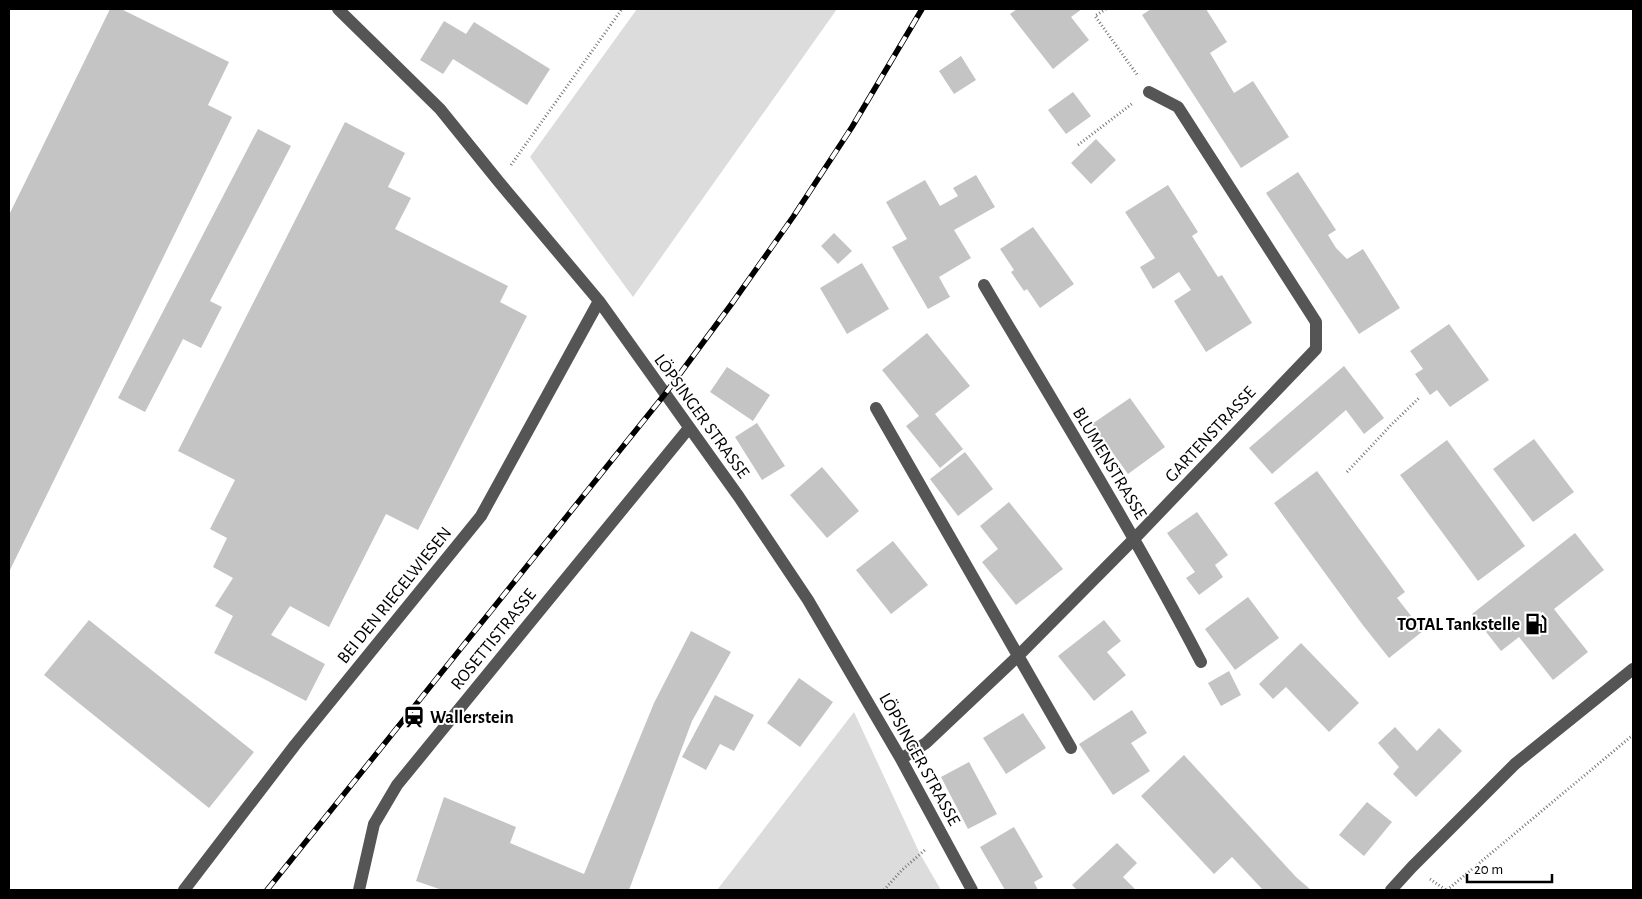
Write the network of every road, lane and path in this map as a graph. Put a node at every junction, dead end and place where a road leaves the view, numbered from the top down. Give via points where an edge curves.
1 (338, 9) edge
2 (622, 9) edge
3 (1106, 9) edge
4 (1149, 92) junction
5 (1078, 145) dead end
6 (499, 182) junction
7 (984, 285) dead end
8 (599, 301) junction
9 (1420, 397) dead end
10 (876, 408) dead end
11 (689, 428) junction
12 (1347, 472) dead end
13 (1134, 539) junction
14 (1018, 656) junction
15 (1201, 662) dead end
16 (1633, 669) edge
17 (1633, 735) edge
18 (1071, 748) dead end
19 (901, 759) junction
20 (944, 838) junction
21 (184, 890) edge
22 (360, 890) edge
23 (884, 890) edge
24 (972, 890) edge
25 (1391, 890) edge
26 (1448, 890) edge

1 - 6 street, LÖPSINGER STRASSE via 440,108
2 - 6 path
3 - 4 path via 1095,16
4 - 5 path
4 - 13 street, GARTENSTRASSE via 1178,107 1316,322 1316,349
6 - 8 street, LÖPSINGER STRASSE
7 - 13 street, BLUMENSTRASSE
8 - 11 street, LÖPSINGER STRASSE
8 - 21 street, BEI DEN RIEGELWIESEN via 481,516 295,745
9 - 12 path
10 - 14 street
11 - 19 street, LÖPSINGER STRASSE via 808,600
11 - 22 street, ROSETTISTRASSE via 397,785 374,824
13 - 14 street, GARTENSTRASSE
13 - 15 street, BLUMENSTRASSE
14 - 18 street
14 - 19 street, GARTENSTRASSE via 926,743
16 - 25 street via 1514,764
17 - 26 path
19 - 20 street, LÖPSINGER STRASSE
20 - 23 path via 920,854
20 - 24 street, LÖPSINGER STRASSE

